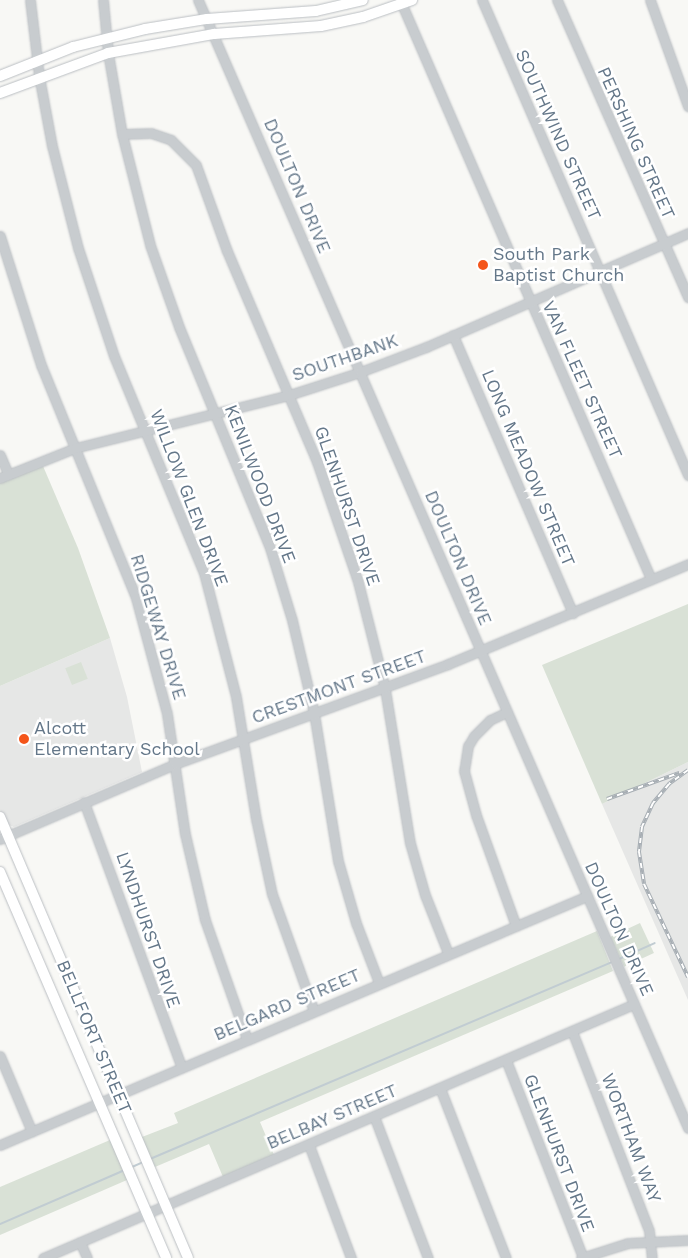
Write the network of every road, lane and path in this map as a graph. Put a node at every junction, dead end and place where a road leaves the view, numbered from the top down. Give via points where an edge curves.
1 (30, 0) edge
2 (103, 0) edge
3 (198, 0) edge
4 (363, 0) edge
5 (412, 0) edge
6 (482, 0) edge
7 (557, 0) edge
8 (650, 0) edge
9 (400, 2) edge
10 (207, 19) junction
11 (214, 34) junction
12 (107, 38) junction
13 (108, 52) junction
14 (37, 60) junction
15 (0, 76) edge
16 (39, 76) junction
17 (0, 93) edge
18 (688, 106) edge
19 (122, 134) junction
20 (688, 233) edge
21 (0, 236) edge
22 (663, 244) junction
23 (600, 271) junction
24 (688, 298) edge
25 (530, 301) junction
26 (453, 335) junction
27 (360, 372) junction
28 (289, 395) junction
29 (215, 412) junction
30 (145, 429) junction
31 (75, 448) junction
32 (0, 455) edge
33 (688, 475) edge
34 (4, 476) edge
35 (688, 564) edge
36 (651, 579) junction
37 (573, 613) junction
38 (481, 652) junction
39 (384, 689) junction
40 (507, 712) junction
41 (314, 713) junction
42 (245, 738) junction
43 (176, 764) junction
44 (84, 802) junction
45 (0, 817) edge
46 (4, 837) edge
47 (0, 872) edge
48 (587, 896) junction
49 (516, 926) junction
50 (448, 953) junction
51 (379, 983) junction
52 (634, 1004) junction
53 (314, 1011) junction
54 (572, 1031) junction
55 (247, 1039) junction
56 (0, 1056) edge
57 (506, 1060) junction
58 (182, 1068) junction
59 (440, 1088) junction
60 (119, 1094) junction
61 (99, 1103) junction
62 (374, 1116) junction
63 (688, 1128) edge
64 (32, 1132) junction
65 (0, 1145) edge
66 (309, 1146) junction
67 (166, 1205) junction
68 (146, 1213) junction
69 (650, 1240) junction
70 (688, 1240) edge
71 (80, 1242) junction
72 (43, 1258) edge
73 (87, 1258) edge
74 (166, 1258) edge
75 (188, 1258) edge
76 (352, 1258) edge
77 (428, 1258) edge
78 (506, 1258) edge
79 (582, 1258) edge
80 (652, 1258) edge

1 - 14 street, WILLOW GLEN DRIVE
2 - 12 street, KENILWOOD DRIVE
3 - 10 street, DOULTON DRIVE
4 - 10 main road via 316,11
5 - 9 main road
6 - 23 street, SOUTHWIND STREET
7 - 22 street, PERSHING STREET
8 - 18 street
9 - 11 main road via 321,26
9 - 25 street, VAN FLEET STREET
10 - 11 street, DOULTON DRIVE
10 - 12 main road
11 - 13 main road
11 - 27 street, DOULTON DRIVE
12 - 13 street, KENILWOOD DRIVE
12 - 14 main road
13 - 16 main road
13 - 19 street, KENILWOOD DRIVE
14 - 15 main road
14 - 16 street, WILLOW GLEN DRIVE
16 - 17 main road
16 - 30 street, WILLOW GLEN DRIVE via 78,248 114,356
19 - 28 street, GLENHURST DRIVE via 150,133 171,140 196,165 227,251
19 - 29 street, KENILWOOD DRIVE via 150,245 179,327
20 - 22 street, SOUTHBANK
21 - 31 street, RIDGEWAY DRIVE via 41,365
22 - 23 street, SOUTHBANK
22 - 24 street, PERSHING STREET
23 - 25 street, SOUTHBANK
23 - 33 street, SOUTHWIND STREET
25 - 26 street, SOUTHBANK
25 - 36 street, VAN FLEET STREET
26 - 27 street, SOUTHBANK
26 - 37 street, LONG MEADOW STREET
27 - 28 street, SOUTHBANK
27 - 38 street, DOULTON DRIVE
28 - 29 street, SOUTHBANK
28 - 39 street, GLENHURST DRIVE via 339,523 358,582
29 - 30 street, SOUTHBANK
29 - 41 street, KENILWOOD DRIVE via 270,548 292,620
30 - 31 street, SOUTHBANK
30 - 42 street, WILLOW GLEN DRIVE via 204,573
31 - 34 street, SOUTHBANK
31 - 43 street, RIDGEWAY DRIVE via 136,598 155,660
32 - 34 street
35 - 36 street, CRESTMONT STREET
36 - 37 street, CRESTMONT STREET
37 - 38 street, CRESTMONT STREET
38 - 39 street, CRESTMONT STREET
38 - 40 street, DOULTON DRIVE
39 - 41 street, CRESTMONT STREET
39 - 50 street, GLENHURST DRIVE via 410,843 425,895
40 - 48 street, DOULTON DRIVE
40 - 49 street via 490,720 474,736 468,746 464,771 478,823
41 - 42 street, CRESTMONT STREET
41 - 51 street, KENILWOOD DRIVE via 338,861 356,923
42 - 43 street, CRESTMONT STREET
42 - 53 street, WILLOW GLEN DRIVE via 256,819 272,894
43 - 44 street, CRESTMONT STREET
43 - 55 street, RIDGEWAY DRIVE via 188,850 205,920
44 - 46 street, CRESTMONT STREET
44 - 58 street, LYNDHURST DRIVE via 158,1011
45 - 46 main road, BELLFORT STREET
46 - 60 main road, BELLFORT STREET
47 - 61 main road, BELLFORT STREET
48 - 49 street, BELGARD STREET
48 - 52 street, DOULTON DRIVE
49 - 50 street, BELGARD STREET
50 - 51 street, BELGARD STREET
51 - 53 street, BELGARD STREET
52 - 54 street, BELBAY STREET
52 - 63 street, DOULTON DRIVE
53 - 55 street, BELGARD STREET
54 - 57 street, BELBAY STREET
54 - 69 street, WORTHAM WAY
55 - 58 street, BELGARD STREET
56 - 64 street
57 - 59 street, BELBAY STREET
57 - 79 street, GLENHURST DRIVE
58 - 60 street, BELGARD STREET
59 - 62 street, BELBAY STREET
59 - 78 street
60 - 61 street, BELGARD STREET
60 - 67 main road, BELLFORT STREET
61 - 64 street, BELGARD STREET
61 - 68 main road, BELLFORT STREET
62 - 66 street, BELBAY STREET
62 - 77 street
64 - 65 street, BELGARD STREET
66 - 67 street, BELBAY STREET
66 - 76 street
67 - 68 street, BELBAY STREET
67 - 75 main road, BELLFORT STREET
68 - 71 street, BELBAY STREET
68 - 74 main road, BELLFORT STREET
69 - 70 street
69 - 79 street via 606,1247
69 - 80 street, WORTHAM WAY
71 - 72 street, BELBAY STREET
71 - 73 street

